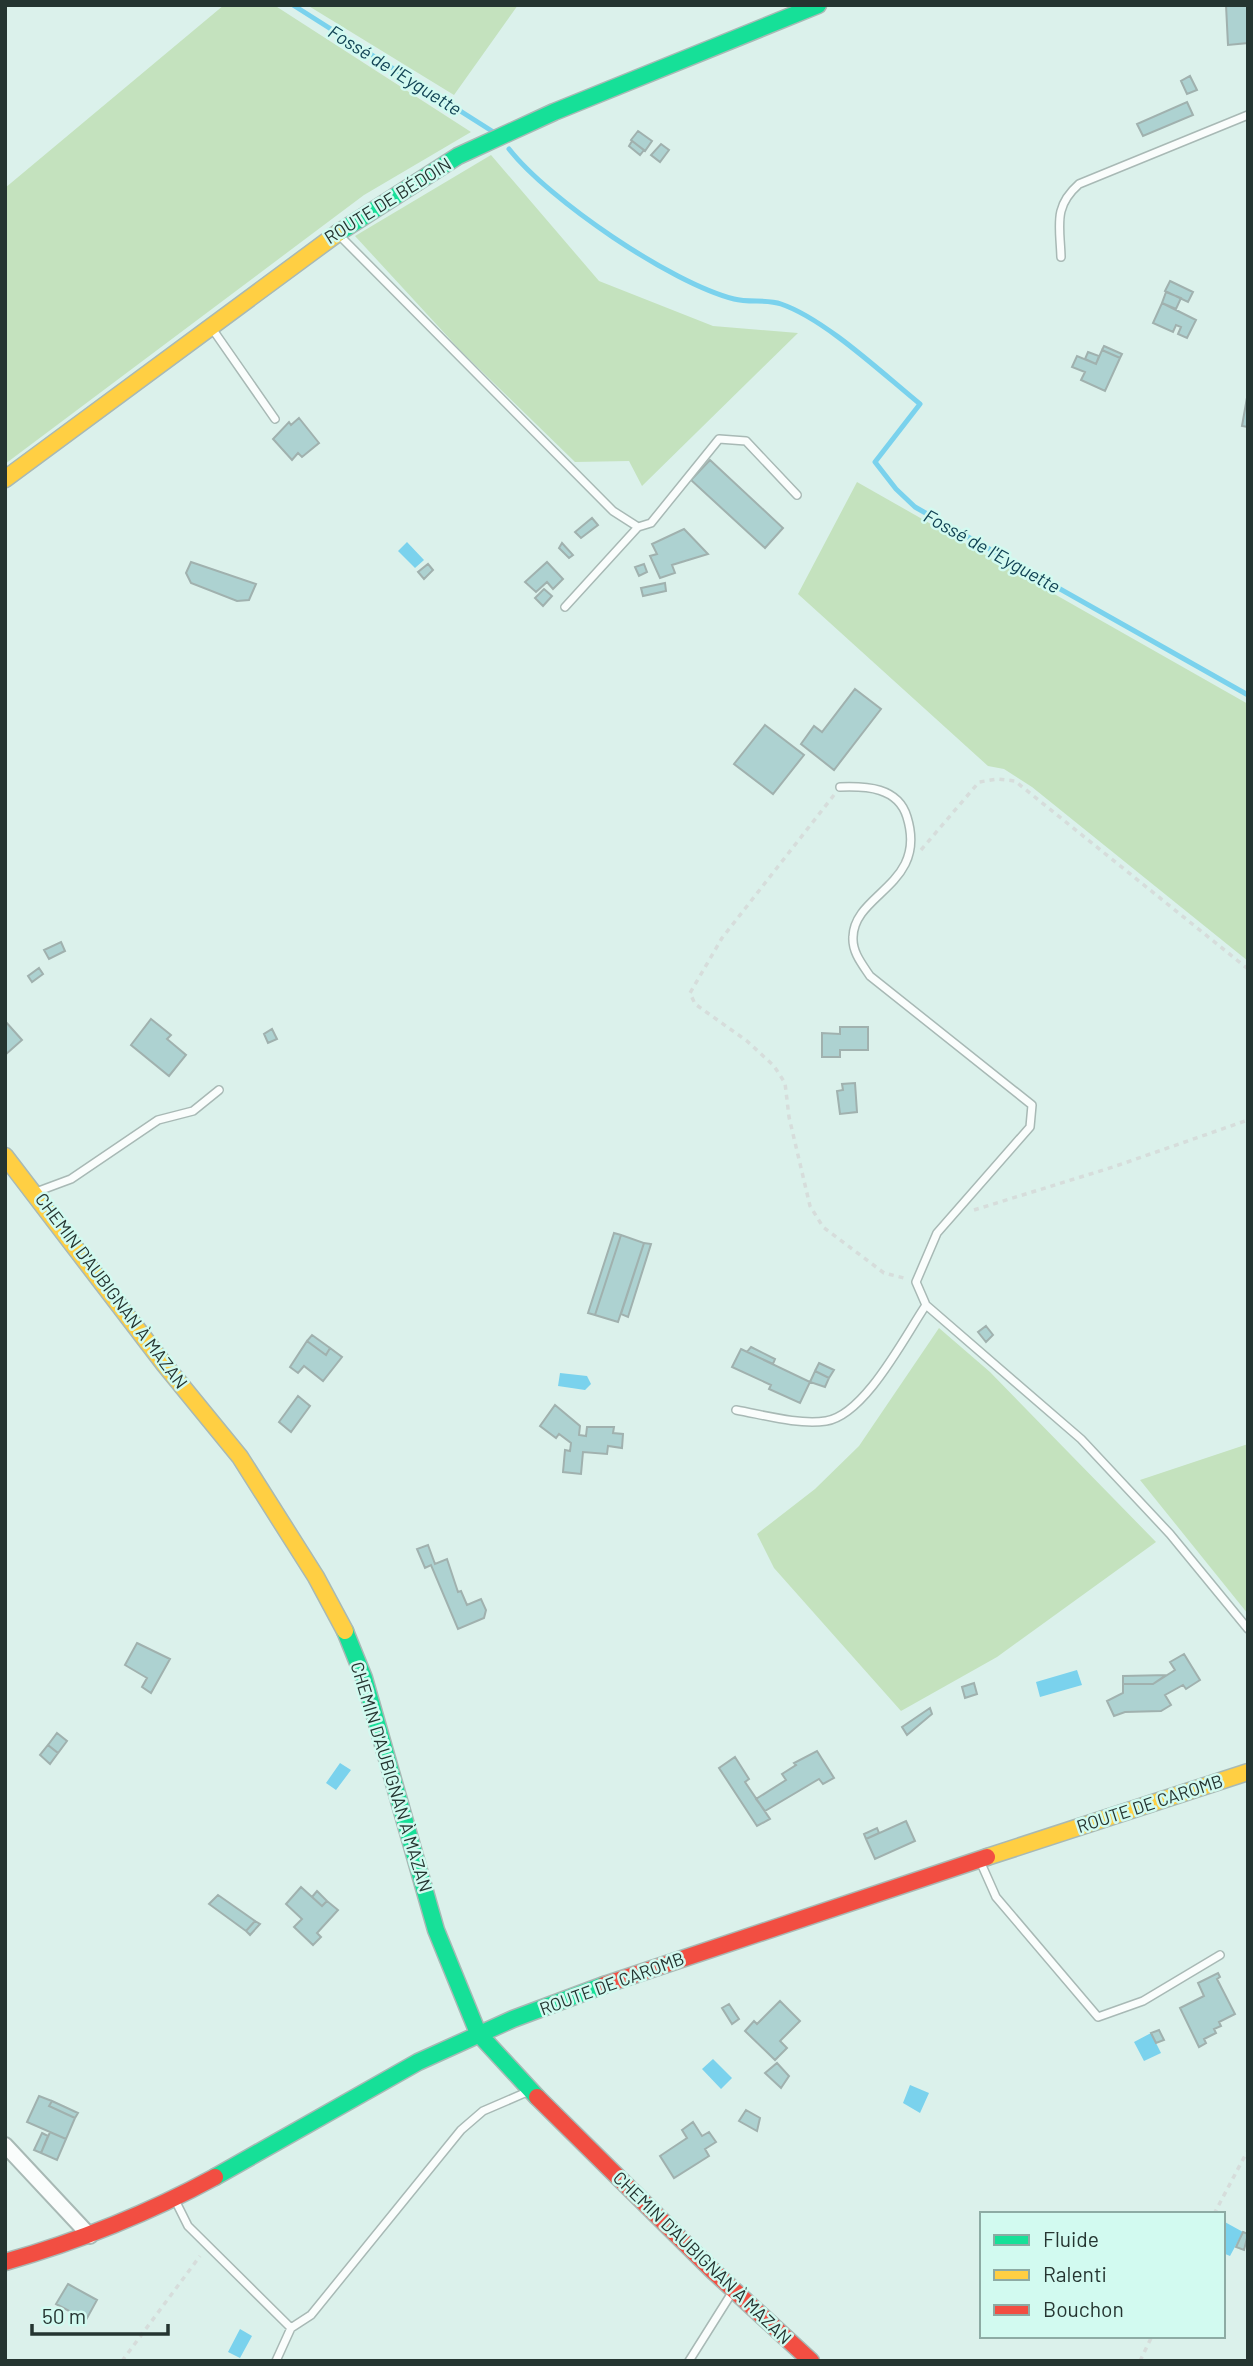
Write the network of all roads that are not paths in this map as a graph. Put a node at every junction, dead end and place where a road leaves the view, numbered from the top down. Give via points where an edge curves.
1 (818, 5) edge
2 (1248, 116) edge
3 (337, 233) junction
4 (1061, 257) dead end
5 (211, 326) junction
6 (275, 419) dead end
7 (5, 479) edge
8 (797, 495) dead end
9 (638, 527) junction
10 (565, 607) dead end
11 (840, 787) road end
12 (219, 1090) dead end
13 (5, 1156) edge
14 (35, 1192) junction
15 (926, 1305) junction
16 (736, 1410) dead end
17 (1248, 1629) edge
18 (1248, 1772) edge
19 (979, 1860) junction
20 (1220, 1955) dead end
21 (478, 2033) junction
22 (531, 2091) junction
23 (5, 2145) edge
24 (174, 2197) junction
25 (90, 2236) junction
26 (5, 2262) edge
27 (733, 2290) junction
28 (291, 2328) junction
29 (276, 2361) edge
30 (688, 2361) edge
31 (811, 2361) edge

1 - 3 main road, ROUTE DE BÉDOIN via 491,140 404,188
2 - 4 lane via 1079,184 1060,206
3 - 5 main road, ROUTE DE BÉDOIN
3 - 9 lane via 613,511
5 - 6 lane
5 - 7 main road, ROUTE DE BÉDOIN
8 - 9 lane via 746,441 719,439 651,523
9 - 10 lane
11 - 15 lane via 867,786 892,794 906,811 913,837 902,872 862,915 852,936 856,956 870,976 1032,1105 1030,1126 937,1233 916,1282
12 - 14 lane via 193,1111 158,1120 71,1180
13 - 14 main road, CHEMIN D'AUBIGNAN À MAZAN
14 - 21 main road, CHEMIN D'AUBIGNAN À MAZAN via 240,1457 345,1630 364,1678 436,1930
15 - 16 lane via 861,1401 829,1421
15 - 17 lane via 1081,1439 1170,1534
18 - 19 main road, ROUTE DE CAROMB
19 - 20 lane via 996,1898 1098,2017 1143,2001
19 - 21 main road, ROUTE DE CAROMB via 593,1989
21 - 22 main road, CHEMIN D'AUBIGNAN À MAZAN
21 - 24 main road, ROUTE DE CAROMB via 408,2066
22 - 27 main road, CHEMIN D'AUBIGNAN À MAZAN
22 - 28 lane via 483,2111 461,2130 311,2315
23 - 25 street
24 - 25 main road, ROUTE DE CAROMB
24 - 28 lane via 188,2226
25 - 26 main road, ROUTE DE CAROMB via 47,2253
27 - 30 lane
27 - 31 main road, CHEMIN D'AUBIGNAN À MAZAN
28 - 29 lane

